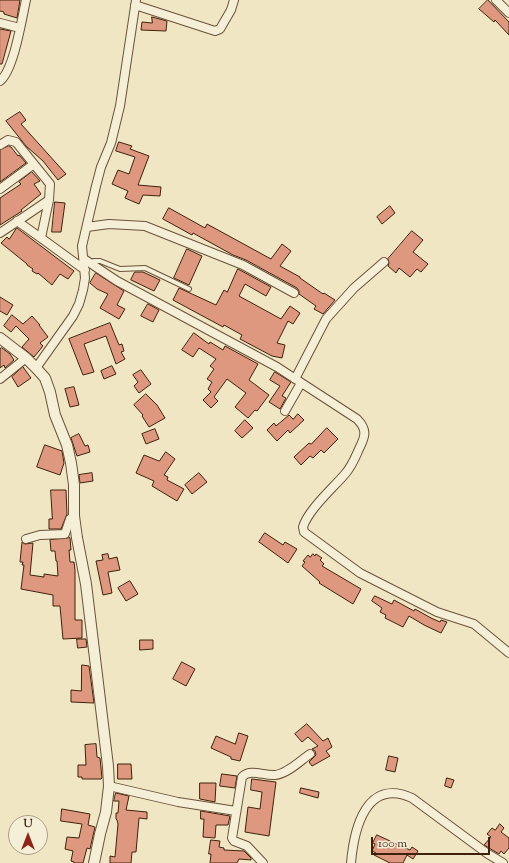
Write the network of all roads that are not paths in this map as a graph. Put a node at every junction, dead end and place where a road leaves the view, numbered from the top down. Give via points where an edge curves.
1 (26, 0) edge
2 (234, 0) edge
3 (496, 0) edge
4 (136, 2) edge
5 (509, 13) edge
6 (0, 23) edge
7 (20, 28) junction
8 (0, 81) edge
9 (0, 145) edge
10 (34, 164) junction
11 (0, 189) edge
12 (49, 200) junction
13 (18, 221) junction
14 (87, 227) junction
15 (0, 233) edge
16 (41, 238) junction
17 (384, 262) dead end
18 (86, 264) junction
19 (189, 289) dead end
20 (294, 292) dead end
21 (0, 338) edge
22 (26, 358) junction
23 (36, 368) junction
24 (0, 379) edge
25 (298, 381) junction
26 (285, 411) dead end
27 (74, 516) junction
28 (26, 539) dead end
29 (509, 653) edge
30 (310, 754) dead end
31 (109, 786) junction
32 (236, 811) junction
33 (94, 863) edge
34 (263, 863) edge
35 (351, 863) edge
36 (503, 863) edge

1 - 7 street
2 - 4 street via 220,30 215,31
3 - 5 street
4 - 14 street via 118,113
6 - 7 street
7 - 8 street via 8,69
9 - 10 street via 8,140 14,141
10 - 11 street
10 - 12 street via 50,184
12 - 13 street
12 - 16 street
13 - 15 street
13 - 16 street
14 - 18 street via 82,246
14 - 20 street via 109,224 145,226 243,265
16 - 18 street
17 - 25 street via 354,288 326,319
18 - 19 lane via 100,261 120,269 145,268
18 - 23 street via 84,290 79,304
18 - 25 street via 277,367
21 - 22 street
22 - 23 street
22 - 24 street
23 - 27 street via 45,378 55,415 67,445 74,485
25 - 26 street
25 - 29 street via 357,419 365,432 354,461 309,515 303,527 304,532 360,573 437,612 474,624
27 - 28 street via 70,519 65,534 40,535
27 - 31 street via 86,584
30 - 32 street via 277,775 245,774 242,777
31 - 32 street via 178,802
31 - 33 street via 106,812
32 - 34 street via 232,838 247,846
35 - 36 street via 354,838 365,810 377,796 394,793 412,798

